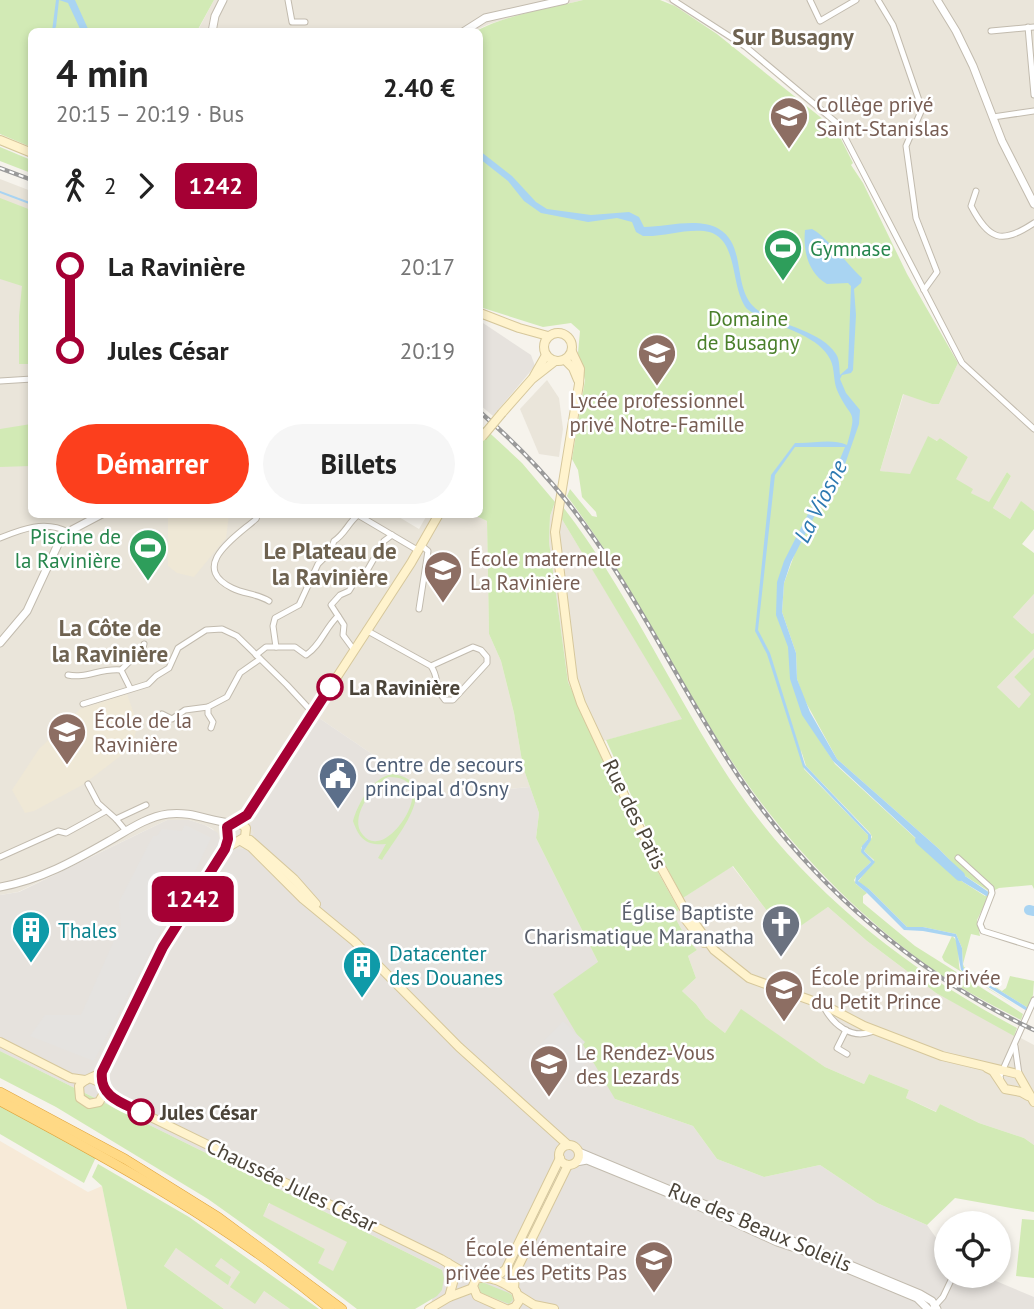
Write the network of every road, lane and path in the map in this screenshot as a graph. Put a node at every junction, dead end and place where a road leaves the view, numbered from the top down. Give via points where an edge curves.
1 (223, 0) edge
2 (288, 0) edge
3 (565, 0) edge
4 (673, 0) edge
5 (810, 0) edge
6 (856, 0) edge
7 (878, 0) edge
8 (937, 0) edge
9 (305, 22) dead end
10 (1031, 27) edge
11 (211, 28) edge
12 (469, 28) edge
13 (991, 32) dead end
14 (1034, 95) edge
15 (1034, 111) edge
16 (993, 117) junction
17 (0, 140) edge
18 (28, 151) edge
19 (976, 191) dead end
20 (1034, 204) edge
21 (1034, 223) edge
22 (924, 290) junction
23 (483, 314) edge
24 (519, 328) junction
25 (548, 336) junction
26 (545, 351) junction
27 (572, 352) junction
28 (565, 360) junction
29 (555, 361) junction
30 (532, 379) junction
31 (28, 380) edge
32 (0, 381) edge
33 (579, 384) junction
34 (1034, 429) edge
35 (483, 437) edge
36 (94, 518) edge
37 (255, 518) edge
38 (354, 518) edge
39 (363, 518) edge
40 (437, 518) edge
41 (68, 532) junction
42 (392, 536) junction
43 (0, 538) edge
44 (420, 548) junction
45 (269, 601) dead end
46 (419, 610) dead end
47 (338, 616) junction
48 (366, 630) junction
49 (0, 643) edge
50 (144, 644) dead end
51 (276, 647) junction
52 (354, 650) junction
53 (258, 657) junction
54 (431, 666) junction
55 (121, 670) junction
56 (68, 675) dead end
57 (131, 688) junction
58 (83, 704) dead end
59 (208, 707) junction
60 (313, 713) junction
61 (162, 714) dead end
62 (211, 728) dead end
63 (88, 784) dead end
64 (146, 805) dead end
65 (106, 811) junction
66 (116, 819) junction
67 (126, 831) junction
68 (236, 833) junction
69 (0, 857) edge
70 (958, 858) dead end
71 (0, 887) edge
72 (1034, 947) edge
73 (814, 1003) junction
74 (1033, 1005) edge
75 (825, 1009) junction
76 (846, 1030) junction
77 (872, 1032) junction
78 (886, 1035) junction
79 (0, 1042) edge
80 (829, 1044) dead end
81 (1015, 1045) junction
82 (837, 1048) junction
83 (847, 1054) dead end
84 (984, 1067) junction
85 (1003, 1070) junction
86 (102, 1072) junction
87 (71, 1078) junction
88 (1021, 1078) junction
89 (88, 1079) junction
90 (1002, 1085) junction
91 (102, 1086) junction
92 (78, 1089) junction
93 (1014, 1091) junction
94 (0, 1092) edge
95 (114, 1099) junction
96 (101, 1100) junction
97 (0, 1101) edge
98 (1034, 1101) edge
99 (551, 1130) junction
100 (568, 1145) junction
101 (579, 1152) junction
102 (559, 1155) junction
103 (572, 1163) junction
104 (448, 1263) junction
105 (494, 1279) junction
106 (476, 1286) junction
107 (947, 1288) edge
108 (516, 1292) junction
109 (449, 1297) junction
110 (937, 1308) edge
111 (330, 1309) edge
112 (342, 1309) edge
113 (429, 1309) edge
114 (513, 1309) edge
115 (554, 1309) edge
116 (927, 1309) edge

1 - 11 street
2 - 9 street via 292,22
3 - 12 street via 485,18
4 - 22 street via 746,47 838,124
5 - 6 street via 820,20
7 - 22 street via 893,24 922,109 906,146 916,218 937,272
8 - 16 street via 974,66
10 - 13 street
10 - 14 street
15 - 16 street
16 - 20 street
17 - 18 main road
19 - 21 street via 971,206 982,227 997,236 1015,236
22 - 34 street via 962,363
23 - 24 main road
24 - 25 main road
24 - 26 main road
25 - 26 main road
25 - 27 main road via 567,336
26 - 29 main road
26 - 30 main road
27 - 28 main road
27 - 33 main road via 580,369
28 - 29 main road
28 - 33 main road via 577,373
29 - 30 main road
30 - 35 main road, bridge
31 - 32 street
33 - 73 main road, Rue des Patis via 555,536 573,679 640,829 683,907 714,950 749,978
36 - 41 street
37 - 45 street via 224,545 216,556 215,569 232,588
38 - 51 street via 317,565 299,605 275,618
39 - 42 street
40 - 44 main road
41 - 43 street via 44,526
41 - 49 street via 53,550 27,611
42 - 44 street
42 - 47 street via 349,591 331,605
44 - 46 street via 428,551
44 - 48 main road
47 - 51 street via 306,655 295,647
47 - 52 street via 344,625 343,635
48 - 52 main road
48 - 54 street
50 - 55 street
51 - 53 street via 266,647
52 - 60 main road
53 - 57 street via 237,636 222,629 206,630 178,649 164,672 148,684
53 - 59 street via 240,673 227,697
53 - 60 street
54 - 54 street via 473,647 487,657 487,663 453,700 445,700 437,691
55 - 56 street
55 - 57 street
57 - 58 street
59 - 61 street via 185,710 172,719
59 - 62 street
60 - 68 main road
63 - 65 street
64 - 66 street
65 - 66 street
65 - 69 street via 66,833 58,831
66 - 67 street
67 - 68 street via 167,814 193,814
67 - 71 street via 50,873
68 - 86 main road via 163,947
68 - 99 main road
70 - 72 street via 991,888 981,920 983,931
73 - 75 main road, Rue des Patis
73 - 78 main road, Rue des Patis
74 - 81 street
75 - 76 street via 836,1025
75 - 77 main road, Rue des Patis
76 - 77 street
76 - 82 street
77 - 78 main road, Rue des Patis
78 - 84 main road, Rue des Patis
79 - 87 main road
80 - 82 street
81 - 85 street
81 - 88 street
82 - 83 street
84 - 85 main road, Rue des Patis
84 - 90 main road
85 - 88 main road, Rue des Patis
85 - 90 street
86 - 89 main road
86 - 91 main road
87 - 89 main road
87 - 92 main road
88 - 93 street via 1021,1087
88 - 98 main road
89 - 91 main road
89 - 92 main road
90 - 93 main road
91 - 95 main road, Chaussée Jules César
91 - 96 main road
92 - 96 main road via 85,1103
93 - 98 main road
94 - 112 highway via 125,1159 197,1204
95 - 96 main road
95 - 104 main road, Chaussée Jules César
97 - 111 highway via 175,1199
99 - 100 main road
99 - 102 main road
100 - 101 main road
100 - 102 main road
101 - 103 main road
101 - 110 street, Rue des Beaux Soleils via 920,1294
102 - 103 main road
102 - 105 main road via 506,1269
103 - 108 main road via 515,1273
103 - 116 street, Rue des Beaux Soleils via 587,1160 685,1200 920,1300
104 - 106 main road, Chaussée Jules César
104 - 109 main road via 454,1282
105 - 106 main road
105 - 108 main road
106 - 109 main road
106 - 114 main road
107 - 110 street
108 - 114 main road via 518,1303
108 - 115 main road via 534,1305
109 - 113 main road
110 - 116 street

